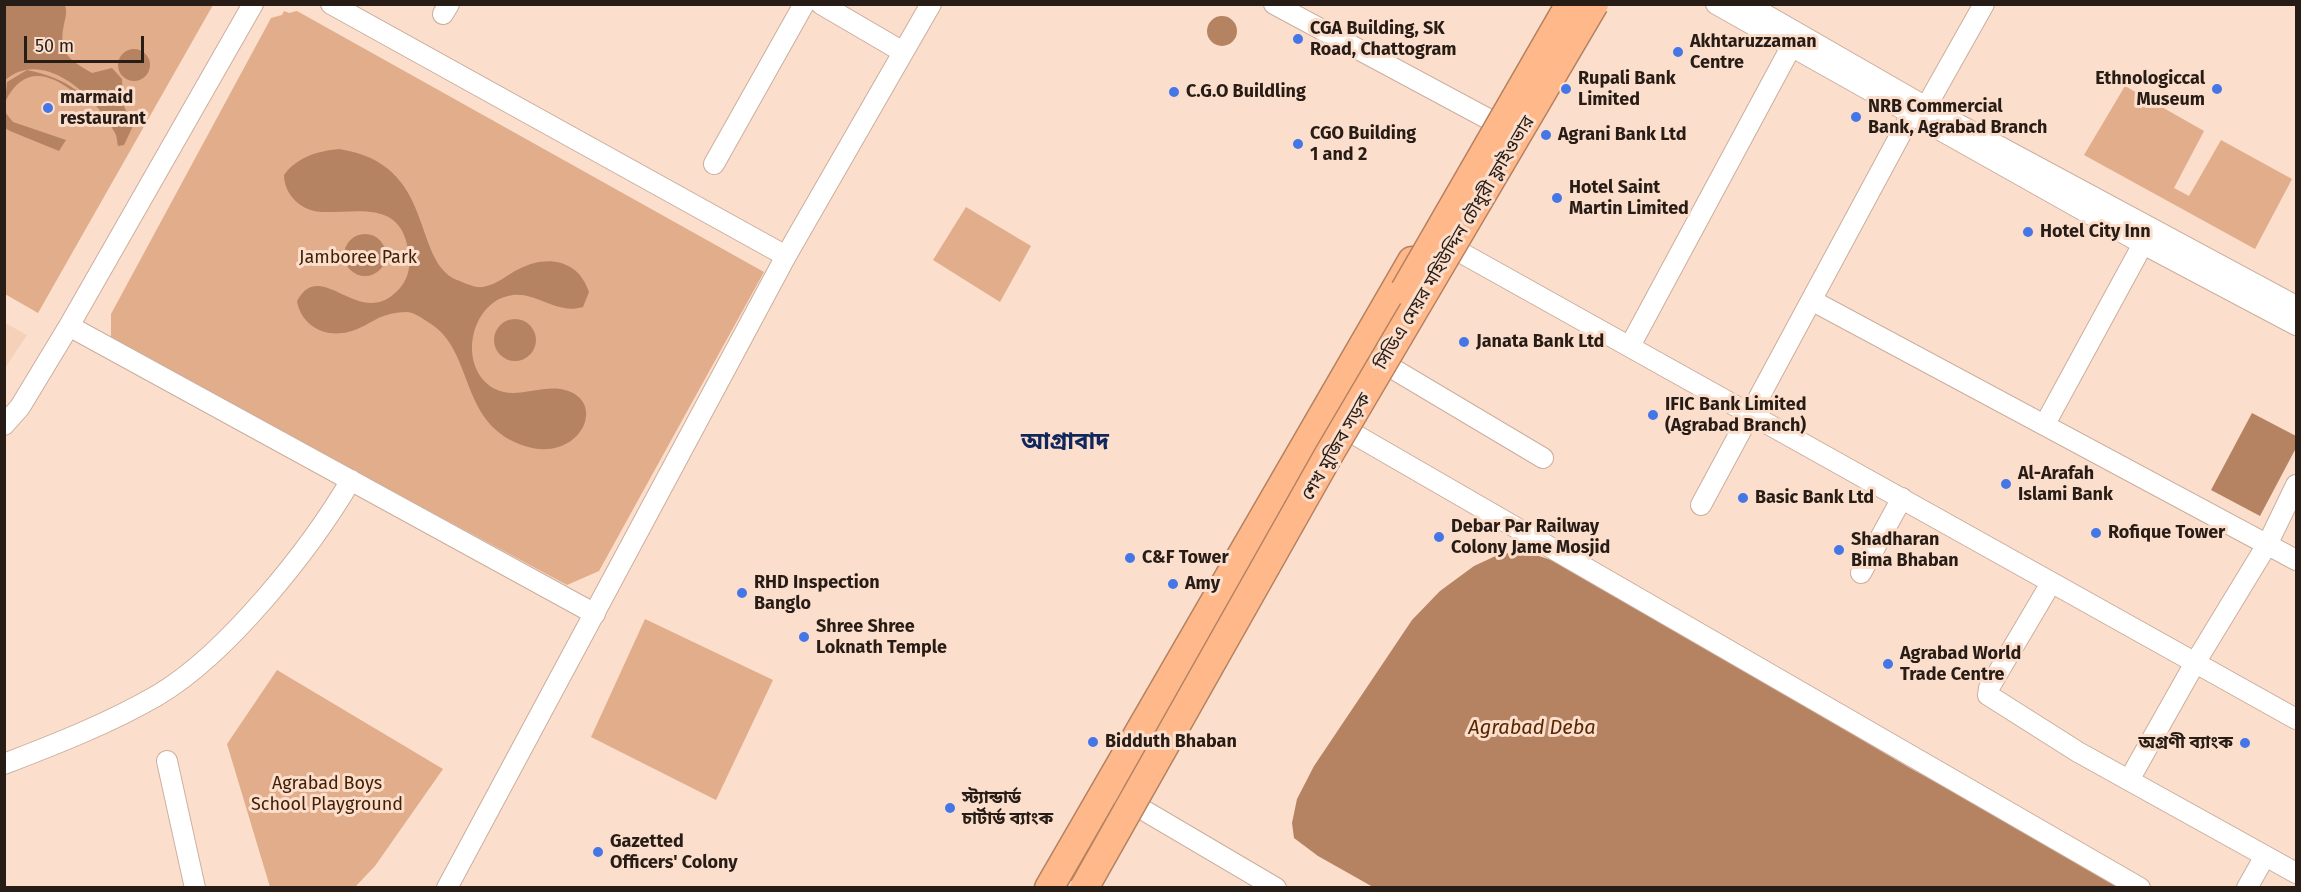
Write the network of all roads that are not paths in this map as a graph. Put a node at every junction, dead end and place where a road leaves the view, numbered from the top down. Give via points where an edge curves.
1 (253, 4) edge
2 (331, 4) edge
3 (804, 4) edge
4 (821, 4) edge
5 (931, 4) edge
6 (1274, 4) edge
7 (1560, 4) edge
8 (1570, 4) edge
9 (1593, 4) edge
10 (1716, 4) edge
11 (1747, 4) edge
12 (1984, 4) edge
13 (1791, 47) junction
14 (903, 52) junction
15 (1919, 111) junction
16 (1492, 121) junction
17 (714, 164) dead end
18 (2143, 244) junction
19 (1451, 247) junction
20 (786, 256) junction
21 (1813, 301) junction
22 (2296, 306) edge
23 (2296, 325) edge
24 (69, 326) junction
25 (1630, 346) junction
26 (1385, 364) junction
27 (1752, 414) junction
28 (2045, 424) junction
29 (4, 426) edge
30 (1347, 430) junction
31 (1544, 458) dead end
32 (351, 480) junction
33 (2296, 485) edge
34 (1902, 498) junction
35 (1701, 505) dead end
36 (2268, 543) junction
37 (2296, 560) edge
38 (1860, 573) dead end
39 (2051, 582) junction
40 (595, 614) junction
41 (2195, 663) junction
42 (2296, 719) edge
43 (167, 761) dead end
44 (4, 764) edge
45 (2129, 780) junction
46 (1119, 796) junction
47 (2265, 856) junction
48 (2296, 873) edge
49 (195, 888) edge
50 (447, 888) edge
51 (1049, 888) edge
52 (1062, 888) edge
53 (1082, 888) edge
54 (1276, 888) edge
55 (2140, 888) edge
56 (2247, 888) edge

1 - 24 street
2 - 20 street
3 - 17 street
4 - 14 street
5 - 14 street
6 - 16 street
7 - 16 highway, শেখ মুজিব সড়ক
8 - 52 highway, bridge
9 - 19 highway, শেখ মুজিব সড়ক
9 - 53 highway, সিডিএ মেয়র মহিউদ্দিন চৌধুরী ফ্লাইওভার, bridge via 1328,456
10 - 13 street
11 - 15 street
12 - 15 street
13 - 15 street
13 - 25 street
14 - 20 street
15 - 18 street
15 - 21 street
15 - 22 street
16 - 46 highway, শেখ মুজিব সড়ক
18 - 23 street
18 - 28 street
19 - 25 street
19 - 26 highway, শেখ মুজিব সড়ক
20 - 40 street
21 - 27 street
21 - 28 street
24 - 29 street via 20,407
24 - 32 street
25 - 27 street
26 - 30 highway, শেখ মুজিব সড়ক
26 - 31 street
27 - 34 street
27 - 35 street
28 - 36 street
30 - 46 highway, শেখ মুজিব সড়ক
30 - 55 street
32 - 40 street
32 - 44 street via 335,507 271,589 222,645 193,669 158,694
33 - 36 street
34 - 38 street
34 - 39 street
36 - 37 street
36 - 41 street
39 - 41 street
39 - 45 street via 1988,695
40 - 50 street
41 - 42 street
41 - 45 street
43 - 49 street
45 - 47 street
46 - 51 highway, শেখ মুজিব সড়ক
46 - 53 highway, শেখ মুজিব সড়ক
46 - 54 street
47 - 48 street
47 - 56 street

